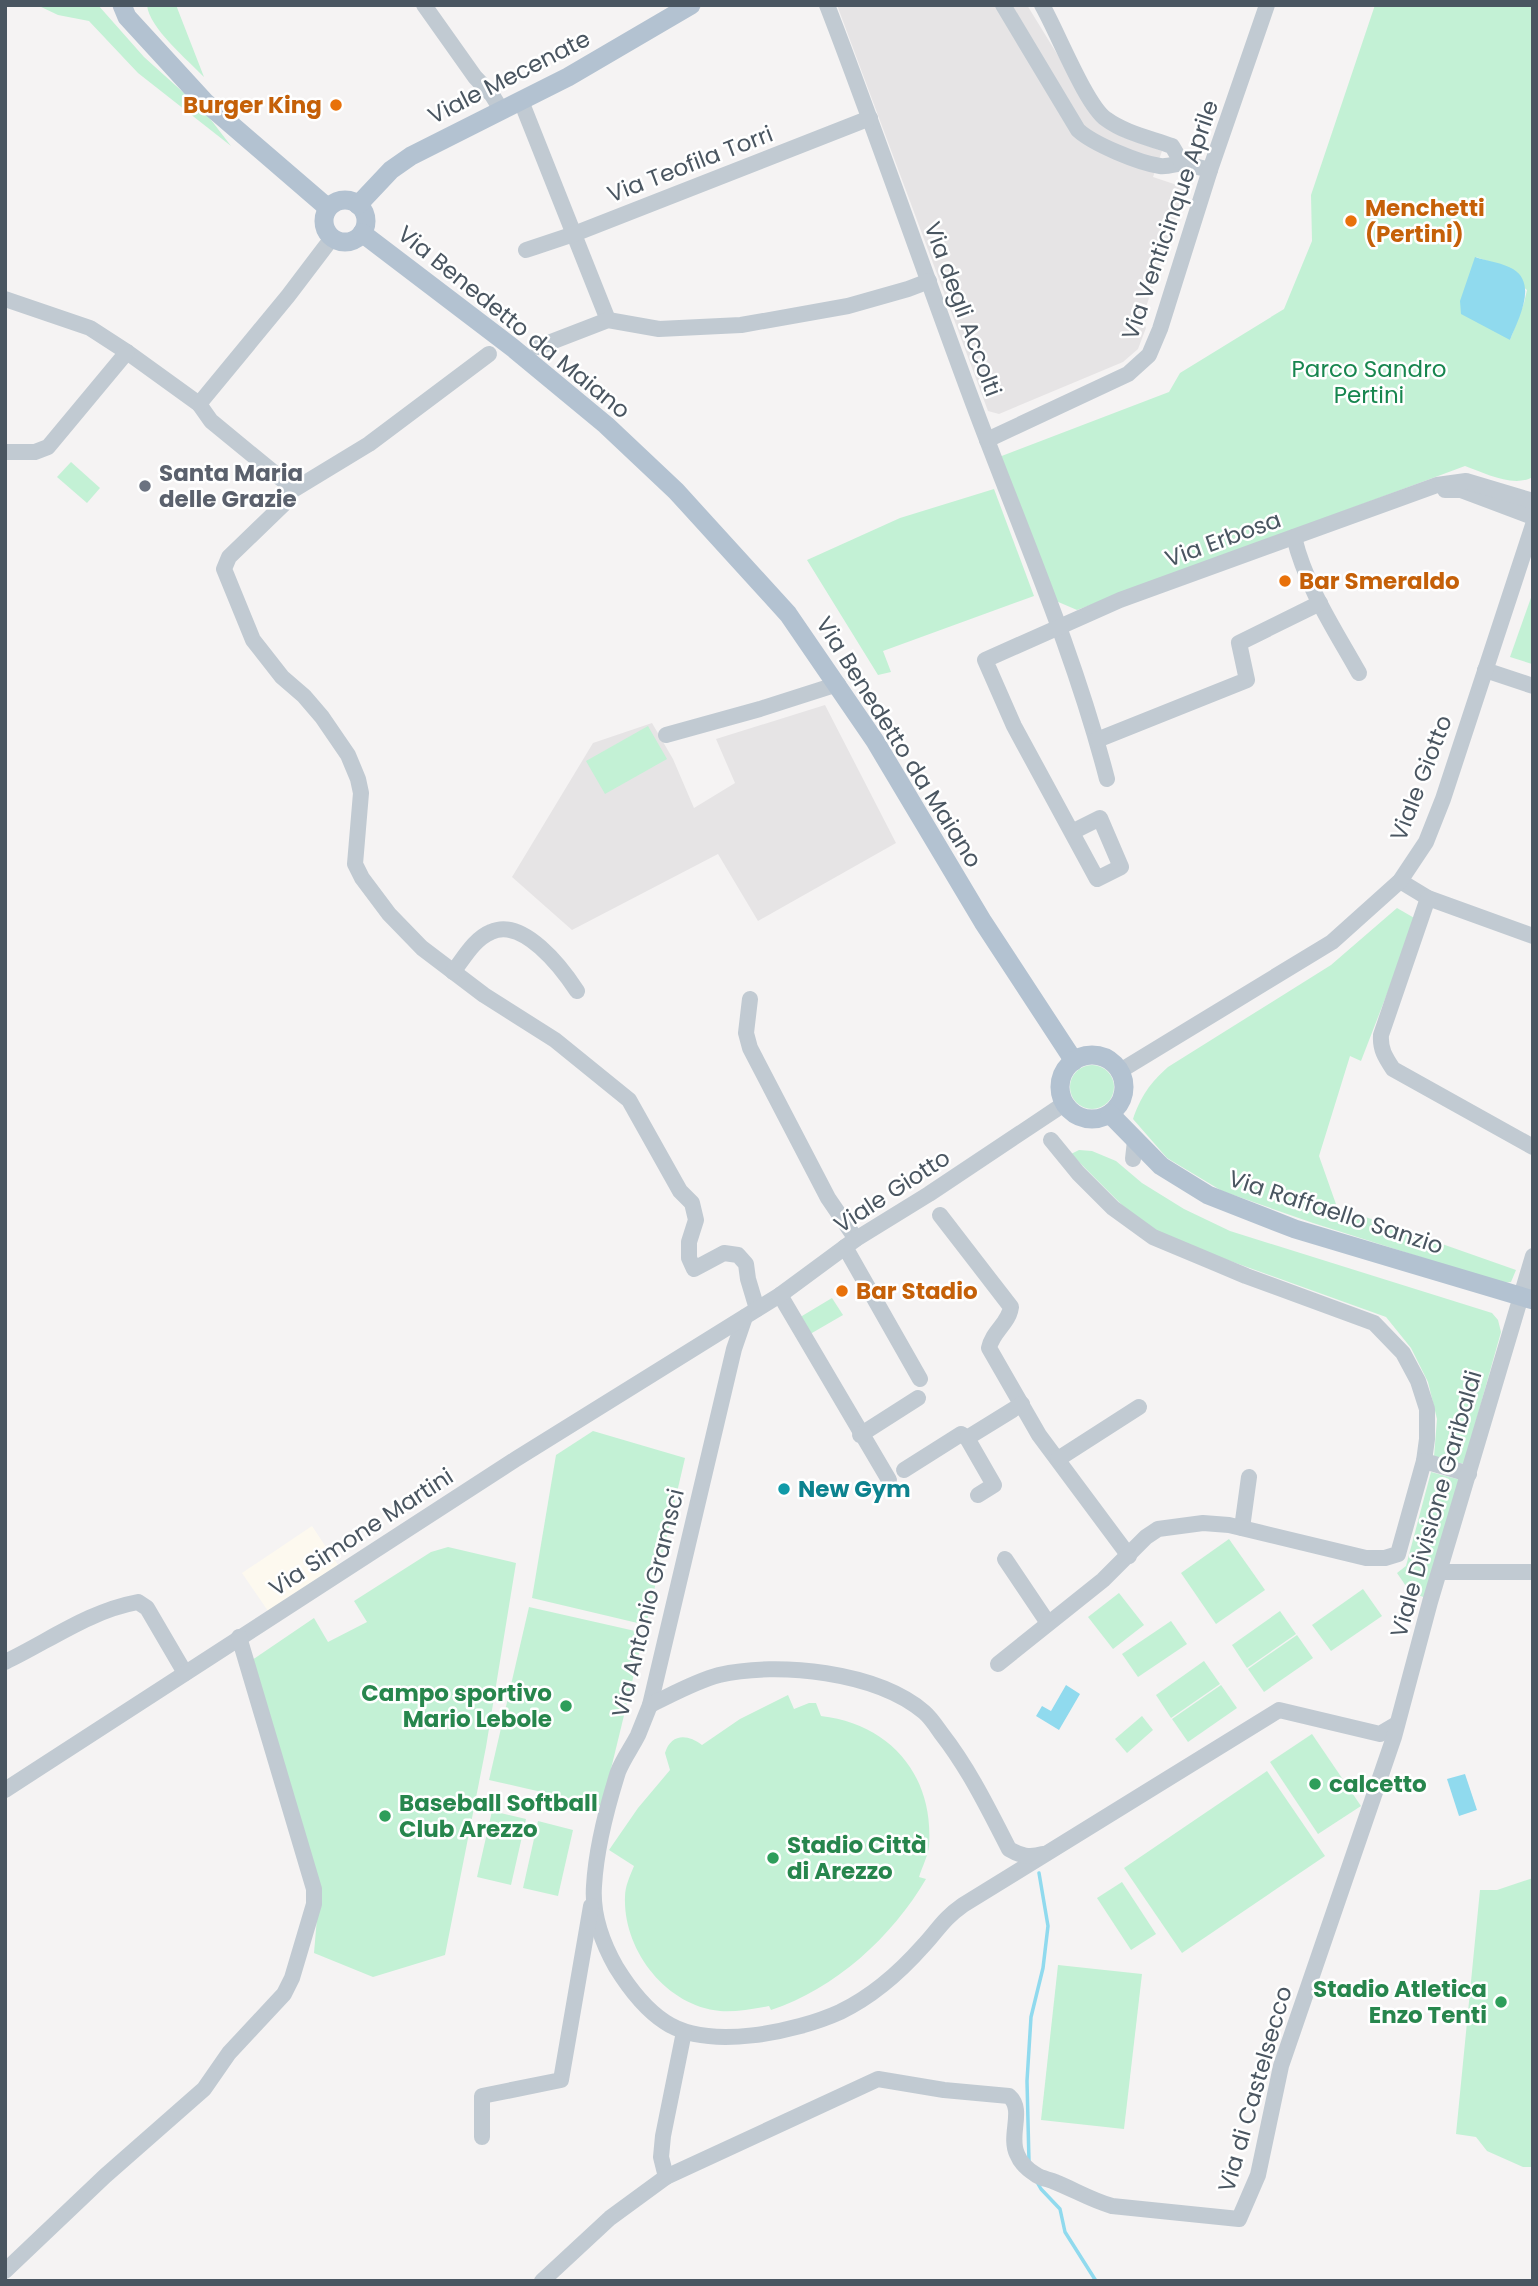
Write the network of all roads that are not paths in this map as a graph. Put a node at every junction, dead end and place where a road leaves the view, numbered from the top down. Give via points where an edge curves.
1 (106, 5) edge
2 (122, 5) edge
3 (139, 5) edge
4 (424, 5) edge
5 (691, 5) edge
6 (827, 5) edge
7 (1003, 5) edge
8 (1042, 5) edge
9 (1266, 5) edge
10 (521, 101) junction
11 (205, 102) junction
12 (502, 111) junction
13 (870, 118) junction
14 (1182, 163) junction
15 (1210, 170) junction
16 (359, 205) junction
17 (328, 208) junction
18 (362, 233) junction
19 (574, 234) junction
20 (331, 238) junction
21 (526, 250) dead end
22 (929, 281) junction
23 (5, 299) edge
24 (608, 320) junction
25 (538, 347) dead end
26 (127, 352) junction
27 (489, 354) dead end
28 (200, 404) junction
29 (987, 440) junction
30 (5, 452) edge
31 (290, 492) junction
32 (1405, 498) junction
33 (1533, 501) edge
34 (1533, 517) edge
35 (1533, 525) edge
36 (1294, 537) junction
37 (1320, 603) junction
38 (1059, 626) junction
39 (1485, 670) junction
40 (1359, 674) dead end
41 (838, 684) junction
42 (1533, 686) edge
43 (666, 735) dead end
44 (1097, 740) junction
45 (1107, 779) dead end
46 (1072, 832) dead end
47 (1400, 881) junction
48 (1428, 898) junction
49 (1533, 936) edge
50 (453, 972) junction
51 (577, 991) dead end
52 (750, 999) dead end
53 (1074, 1061) junction
54 (1119, 1071) junction
55 (1065, 1104) junction
56 (1110, 1114) junction
57 (1051, 1140) dead end
58 (1533, 1147) edge
59 (940, 1215) dead end
60 (850, 1243) junction
61 (1533, 1256) edge
62 (780, 1295) junction
63 (1526, 1298) edge
64 (751, 1313) junction
65 (920, 1379) dead end
66 (918, 1398) dead end
67 (1022, 1404) junction
68 (1139, 1407) dead end
69 (860, 1435) junction
70 (967, 1438) junction
71 (1058, 1459) junction
72 (1424, 1461) junction
73 (904, 1470) dead end
74 (1469, 1474) junction
75 (1249, 1477) dead end
76 (889, 1480) dead end
77 (978, 1495) dead end
78 (1242, 1528) junction
79 (1129, 1556) junction
80 (1005, 1559) dead end
81 (1440, 1572) junction
82 (1533, 1572) edge
83 (1048, 1623) junction
84 (239, 1637) junction
85 (5, 1662) edge
86 (998, 1664) dead end
87 (185, 1674) junction
88 (650, 1705) junction
89 (1391, 1732) junction
90 (5, 1790) edge
91 (1052, 1852) junction
92 (593, 1889) junction
93 (684, 2032) junction
94 (482, 2137) dead end
95 (666, 2177) junction
96 (5, 2271) edge
97 (542, 2281) edge

1 - 11 main road via 138,45
2 - 11 main road via 127,17
3 - 11 main road via 142,21
4 - 12 street
5 - 10 main road, Viale Mecenate
6 - 13 street, Via degli Accolti
7 - 14 street via 1087,138 1150,164
8 - 14 street via 1103,118 1172,146
9 - 15 street, Via Venticinque Aprile
10 - 12 main road, Viale Mecenate
10 - 19 street
11 - 17 main road
12 - 16 main road, Viale Mecenate via 411,156 391,170
13 - 19 street, Via Teofila Torri
13 - 22 street, Via degli Accolti
14 - 15 street
15 - 29 street, Via Venticinque Aprile via 1149,355 1128,374
16 - 17 main road via 342,200
16 - 18 main road via 366,222
17 - 20 main road via 323,224
18 - 20 main road via 348,243
18 - 41 main road, Via Benedetto da Maiano via 513,348 616,434 731,549 788,614
19 - 21 street, Via Teofila Torri
19 - 24 street
20 - 28 street
22 - 24 street via 848,306 741,325 659,329
22 - 29 street, Via degli Accolti
23 - 26 street via 90,328
24 - 25 street
26 - 28 street
26 - 30 street via 48,447
27 - 31 street via 369,444
28 - 31 street via 211,421 284,481
29 - 38 street, Via degli Accolti
31 - 50 street via 288,500 229,557 224,569 253,640 322,716 348,755 361,793 355,864 362,878 389,914
32 - 33 street, Via Erbosa via 1437,485 1466,481
32 - 34 street, Via Erbosa via 1461,490
32 - 36 street, Via Erbosa
35 - 39 street, Viale Giotto
36 - 37 street
36 - 38 street, Via Erbosa
37 - 40 street
37 - 44 street via 1238,643 1247,680
38 - 44 street, Via degli Accolti
38 - 46 street, Via Erbosa via 985,660 1013,726
39 - 42 street
39 - 47 street, Viale Giotto via 1426,842
41 - 43 street
41 - 53 main road, Via Benedetto da Maiano
44 - 45 street, Via degli Accolti
47 - 48 street
47 - 54 street, Viale Giotto via 1332,942
48 - 49 street
48 - 58 street via 1381,1035 1385,1058 1393,1069
50 - 51 street via 477,941 492,931 512,931 553,958
50 - 64 street via 555,1041 629,1100 680,1191 692,1203 696,1220 689,1258 694,1269 724,1253 738,1255 746,1264
52 - 60 street via 746,1033 750,1048
53 - 54 main road via 1100,1056
53 - 55 main road via 1062,1076
54 - 56 main road via 1124,1090
55 - 56 main road via 1080,1117
55 - 60 street, Viale Giotto
56 - 63 main road, Via Raffaello Sanzio via 1134,1150 1208,1195 1295,1229
57 - 72 street via 1112,1208 1153,1237 1374,1323 1403,1353 1418,1381 1427,1409
59 - 67 street via 1011,1307 989,1348
60 - 62 street, Viale Giotto
60 - 65 street
61 - 63 street, Viale Divisione Garibaldi
62 - 64 street, Viale Giotto
62 - 69 street
63 - 74 street, Viale Divisione Garibaldi
64 - 84 street, Via Simone Martini
64 - 88 street, Via Antonio Gramsci via 728,1373
66 - 69 street
67 - 70 street
67 - 71 street
68 - 71 street
69 - 76 street
70 - 73 street via 961,1434
70 - 77 street via 993,1485
71 - 79 street
72 - 74 street
72 - 78 street via 1398,1554 1385,1559 1366,1559
74 - 81 street, Viale Divisione Garibaldi
75 - 78 street
78 - 79 street via 1203,1523 1158,1529
79 - 83 street
80 - 83 street
81 - 82 street
81 - 89 street, Viale Divisione Garibaldi
83 - 86 street
84 - 87 street, Via Simone Martini
84 - 96 street via 314,1889 314,1904 292,1978 284,1994 229,2053 204,2089
85 - 87 street via 75,1624 138,1602 147,1608
87 - 90 street, Via Simone Martini
88 - 91 street via 718,1675 765,1670 816,1672 862,1680 895,1692 925,1713 963,1761 1009,1849 1029,1857
88 - 92 street, Via Antonio Gramsci via 619,1770 597,1854
89 - 91 street via 1279,1710
89 - 95 street, Via di Castelsecco via 1388,1756 1282,2066 1258,2175 1240,2219 1092,2200 1037,2176 1024,2165 1015,2152 1017,2108 1009,2096 878,2079
91 - 93 street via 944,1919 892,1978 842,2011 804,2025 754,2035
92 - 93 street, Via Antonio Gramsci via 608,1953 626,1984 666,2023
92 - 94 street via 561,2080 482,2096
93 - 95 street via 663,2136 661,2157
95 - 97 street, Via di Castelsecco via 610,2218

